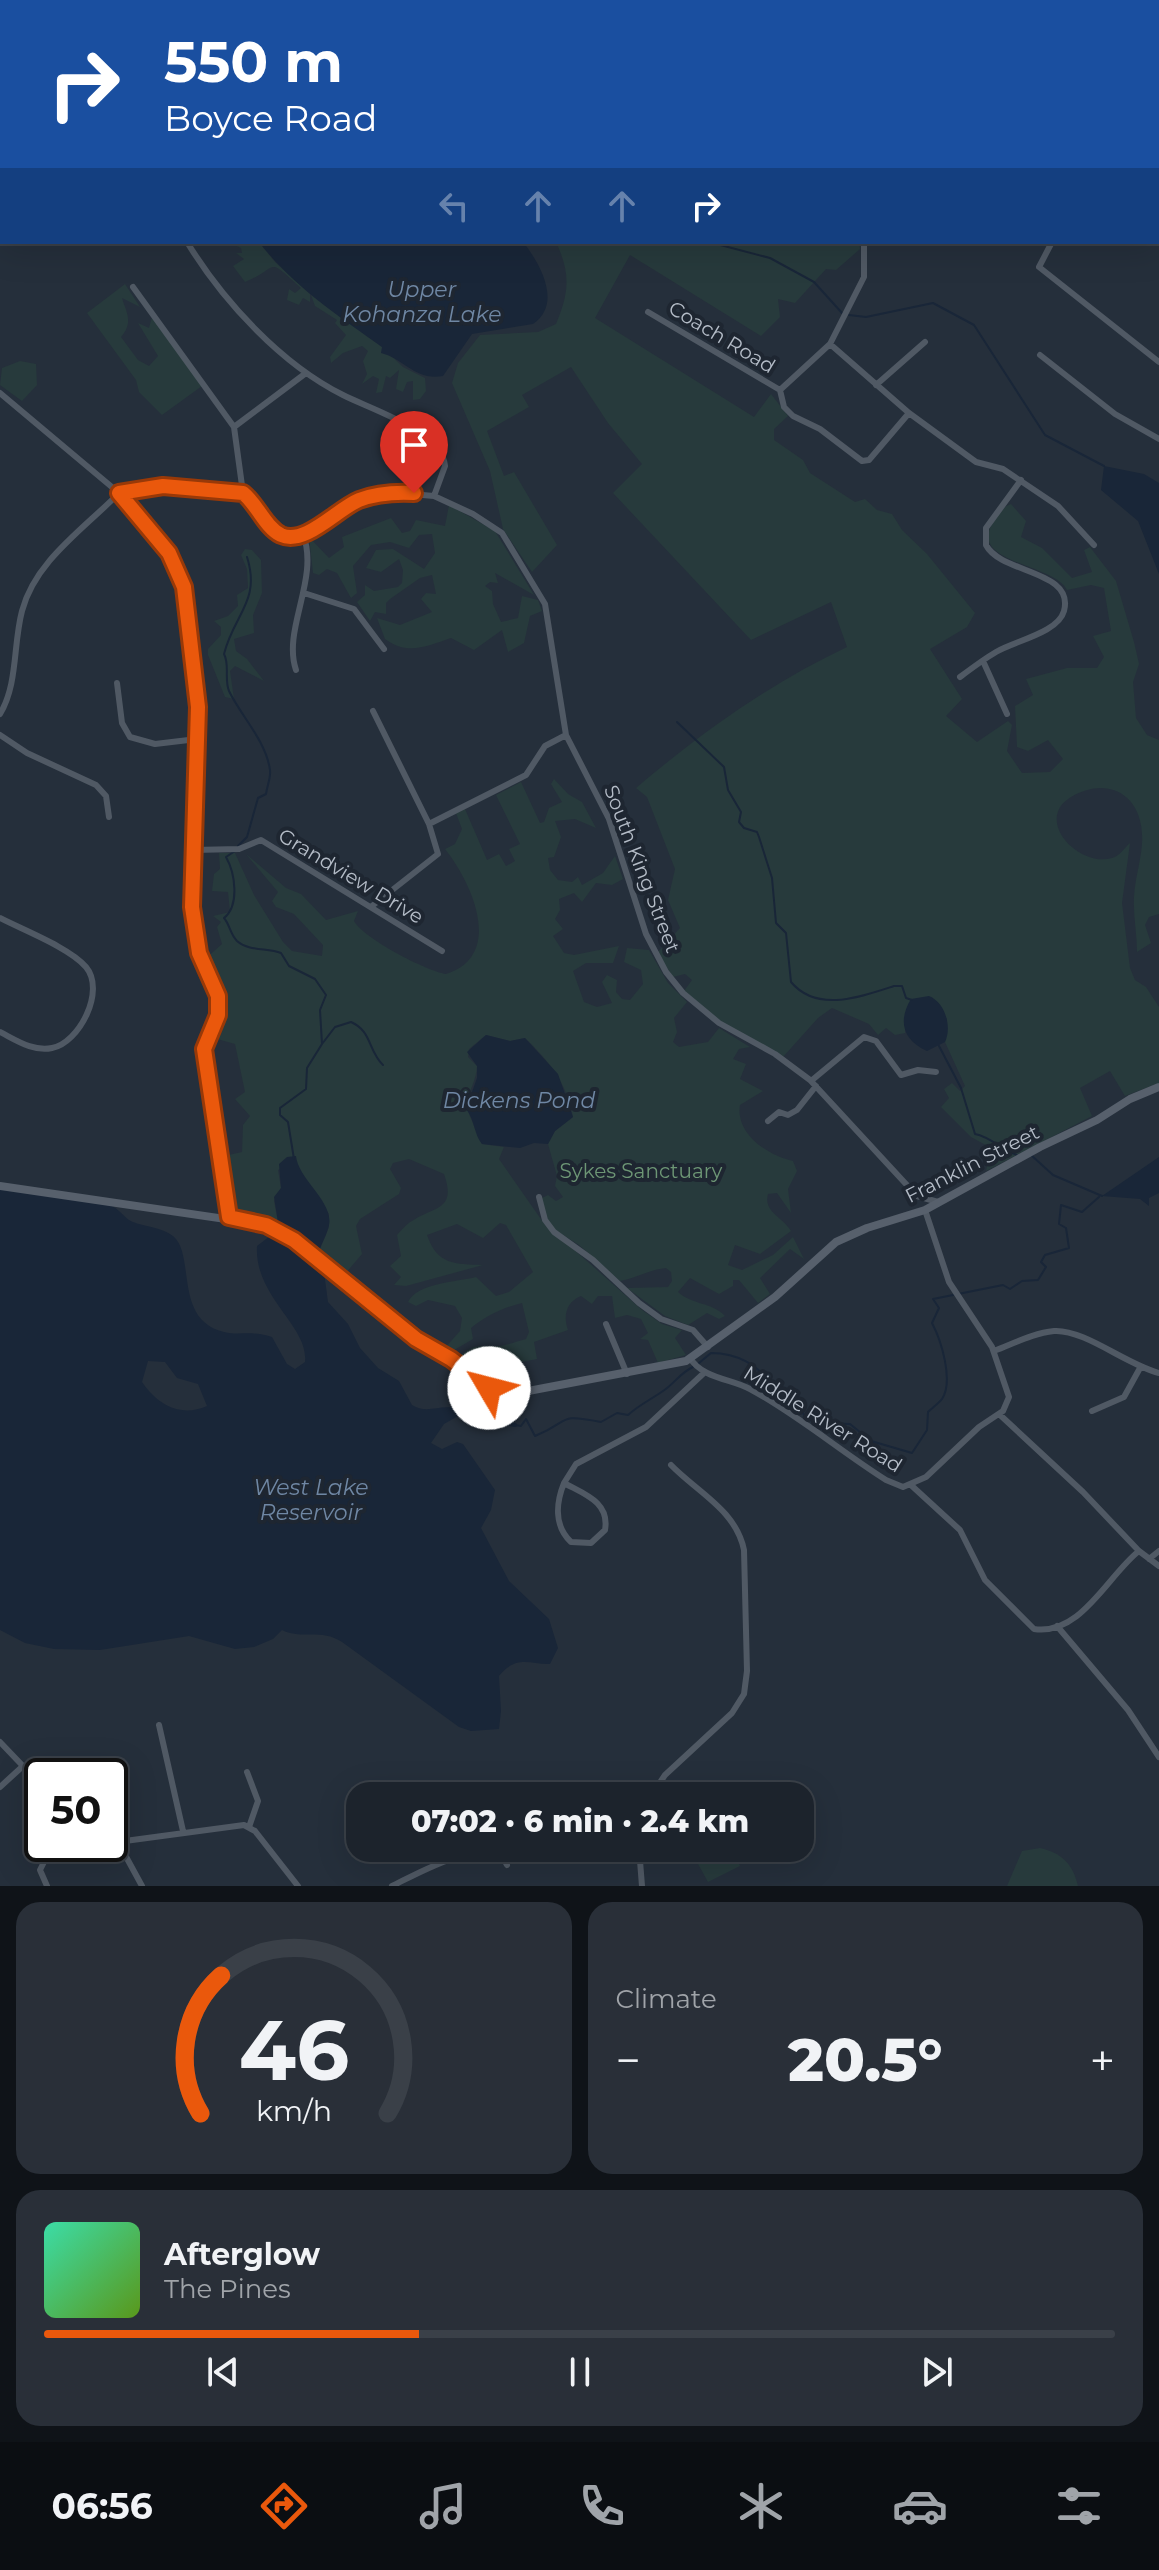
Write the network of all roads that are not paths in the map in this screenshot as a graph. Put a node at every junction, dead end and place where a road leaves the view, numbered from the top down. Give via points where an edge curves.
1 (188, 244) edge
2 (864, 244) edge
3 (1051, 244) edge
4 (133, 287) dead end
5 (648, 312) dead end
6 (925, 342) dead end
7 (830, 344) junction
8 (1040, 355) dead end
9 (1159, 362) edge
10 (306, 373) junction
11 (876, 385) junction
12 (780, 390) junction
13 (0, 393) edge
14 (909, 413) junction
15 (234, 427) junction
16 (1159, 439) edge
17 (1021, 480) junction
18 (119, 493) junction
19 (243, 493) junction
20 (434, 496) junction
21 (303, 534) junction
22 (1094, 545) dead end
23 (304, 593) junction
24 (384, 649) dead end
25 (983, 661) junction
26 (296, 670) dead end
27 (960, 677) dead end
28 (117, 683) dead end
29 (373, 711) dead end
30 (0, 714) edge
31 (1007, 714) dead end
32 (0, 735) edge
33 (566, 735) junction
34 (197, 739) junction
35 (109, 817) dead end
36 (429, 824) junction
37 (193, 850) junction
38 (372, 906) junction
39 (0, 918) edge
40 (442, 951) dead end
41 (0, 1032) edge
42 (936, 1072) dead end
43 (813, 1083) junction
44 (1159, 1087) edge
45 (768, 1121) dead end
46 (0, 1186) edge
47 (539, 1197) dead end
48 (941, 1201) junction
49 (925, 1210) junction
50 (229, 1217) junction
51 (606, 1324) dead end
52 (708, 1347) junction
53 (994, 1351) junction
54 (691, 1361) junction
55 (1140, 1368) junction
56 (705, 1372) junction
57 (1159, 1373) edge
58 (627, 1374) junction
59 (1092, 1411) dead end
60 (999, 1414) junction
61 (671, 1465) dead end
62 (564, 1483) junction
63 (912, 1486) junction
64 (1139, 1551) junction
65 (1159, 1551) edge
66 (1149, 1559) junction
67 (1159, 1566) edge
68 (1057, 1626) junction
69 (159, 1725) dead end
70 (0, 1742) edge
71 (1159, 1757) edge
72 (23, 1766) joint
73 (247, 1772) dead end
74 (660, 1782) edge
75 (0, 1787) edge
76 (249, 1827) junction
77 (183, 1831) junction
78 (128, 1840) edge
79 (44, 1862) edge
80 (127, 1862) edge
81 (640, 1862) edge
82 (507, 1865) dead end
83 (47, 1886) edge
84 (142, 1886) edge
85 (298, 1886) edge
86 (392, 1886) edge
87 (642, 1886) edge

1 - 10 street via 219,286
2 - 7 street via 864,277
3 - 9 street via 1039,267
4 - 15 street
5 - 12 street, Coach Road
6 - 11 street
7 - 11 street
7 - 12 street
8 - 16 street via 1115,414
10 - 15 street
10 - 20 street via 429,440 444,459
11 - 14 street
12 - 14 street via 784,407 793,416 862,461 869,460
13 - 18 street
14 - 17 street via 976,462
15 - 19 street
17 - 22 street via 1058,506
17 - 25 street via 986,528 986,545 1003,561 1054,582 1064,595 1064,612 1055,624
18 - 19 street via 163,486
18 - 30 street via 33,584
18 - 34 street via 169,553 181,576 198,707
19 - 21 street via 276,532 289,537
20 - 21 street, South King Street via 376,495 349,504
20 - 33 street, South King Street via 494,527 537,588 549,618
21 - 23 street via 308,555
23 - 24 street via 354,609
23 - 26 street
25 - 27 street
25 - 31 street
28 - 34 street via 122,723 130,737 155,744
29 - 36 street
32 - 35 street via 96,785 106,796
33 - 36 street via 545,746 526,775
33 - 43 street, South King Street via 609,819 646,934 675,984 719,1023
34 - 37 street
36 - 38 street via 438,854
37 - 38 street, Grandview Drive via 239,849 261,840
37 - 50 street via 197,942 219,1009 204,1049
38 - 40 street, Grandview Drive
39 - 41 street via 77,959 89,971 91,999 65,1044 49,1049 26,1045
42 - 43 street via 901,1075 876,1041 864,1037
43 - 45 street via 794,1113 779,1112
43 - 48 street, South King Street via 917,1196
44 - 48 main road, Franklin Street
46 - 50 main road
47 - 52 street via 554,1232 639,1303 661,1319 693,1330
48 - 49 main road, Franklin Street
49 - 52 main road, Franklin Street via 836,1242
49 - 53 street via 955,1292
50 - 58 main road via 266,1225 294,1240 416,1339 495,1391 523,1392
51 - 58 street
52 - 54 main road, Franklin Street
53 - 55 street via 1063,1331
53 - 60 street via 1009,1397
54 - 56 street, Middle River Road
54 - 58 main road
55 - 57 street
55 - 59 street via 1124,1397
56 - 62 street via 646,1427 576,1464
56 - 63 street, Middle River Road via 751,1389 886,1480
60 - 63 street, Middle River Road
60 - 64 street
61 - 74 street via 720,1507 739,1533 744,1550 747,1682 732,1713
62 - 62 street via 593,1498 605,1513 605,1530 591,1543 577,1544 563,1533 558,1507
63 - 68 street via 960,1530 985,1580 1025,1624 1040,1630
64 - 66 street
64 - 68 street via 1118,1569 1096,1601
65 - 66 street
66 - 67 street
68 - 71 street via 1128,1710
69 - 77 street
70 - 72 street
72 - 75 street
73 - 76 street via 258,1801
76 - 77 street via 232,1824
76 - 85 street
77 - 78 street
79 - 83 street via 40,1870
80 - 84 street
81 - 87 street
82 - 86 street via 498,1856 468,1853

